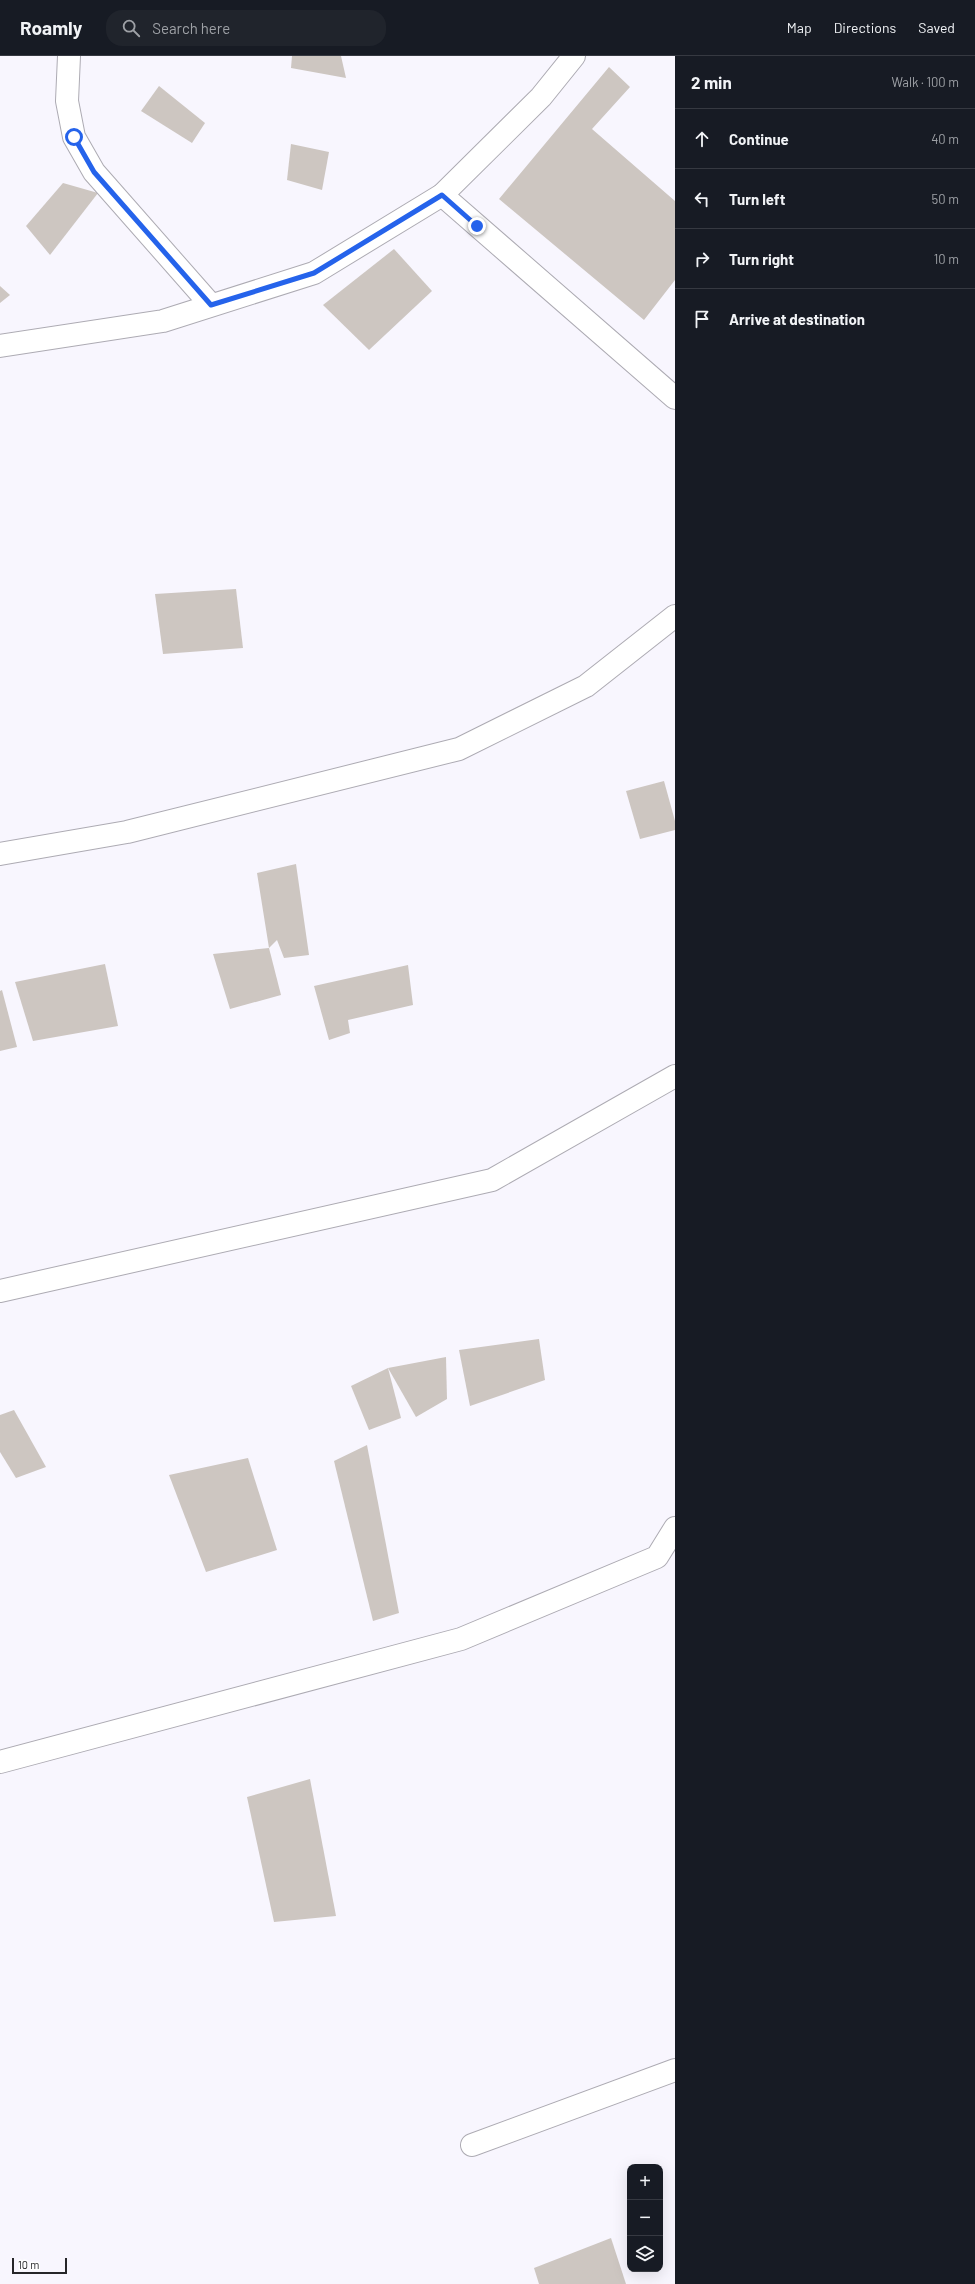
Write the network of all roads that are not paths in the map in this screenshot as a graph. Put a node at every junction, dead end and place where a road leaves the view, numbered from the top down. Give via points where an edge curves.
1 (69, 56) edge
2 (574, 56) edge
3 (442, 195) junction
4 (211, 305) junction
5 (0, 346) edge
6 (675, 398) edge
7 (675, 616) edge
8 (0, 854) edge
9 (675, 1076) edge
10 (0, 1290) edge
11 (675, 1528) edge
12 (0, 1762) edge
13 (675, 2070) edge
14 (472, 2145) dead end

1 - 4 street via 67,101 74,137 94,172
2 - 3 street via 541,97
3 - 4 street via 314,273
3 - 6 street
4 - 5 street via 163,321
7 - 8 street via 586,686 459,749 127,832
9 - 10 street via 492,1180
11 - 12 street via 657,1557 461,1639
13 - 14 street

